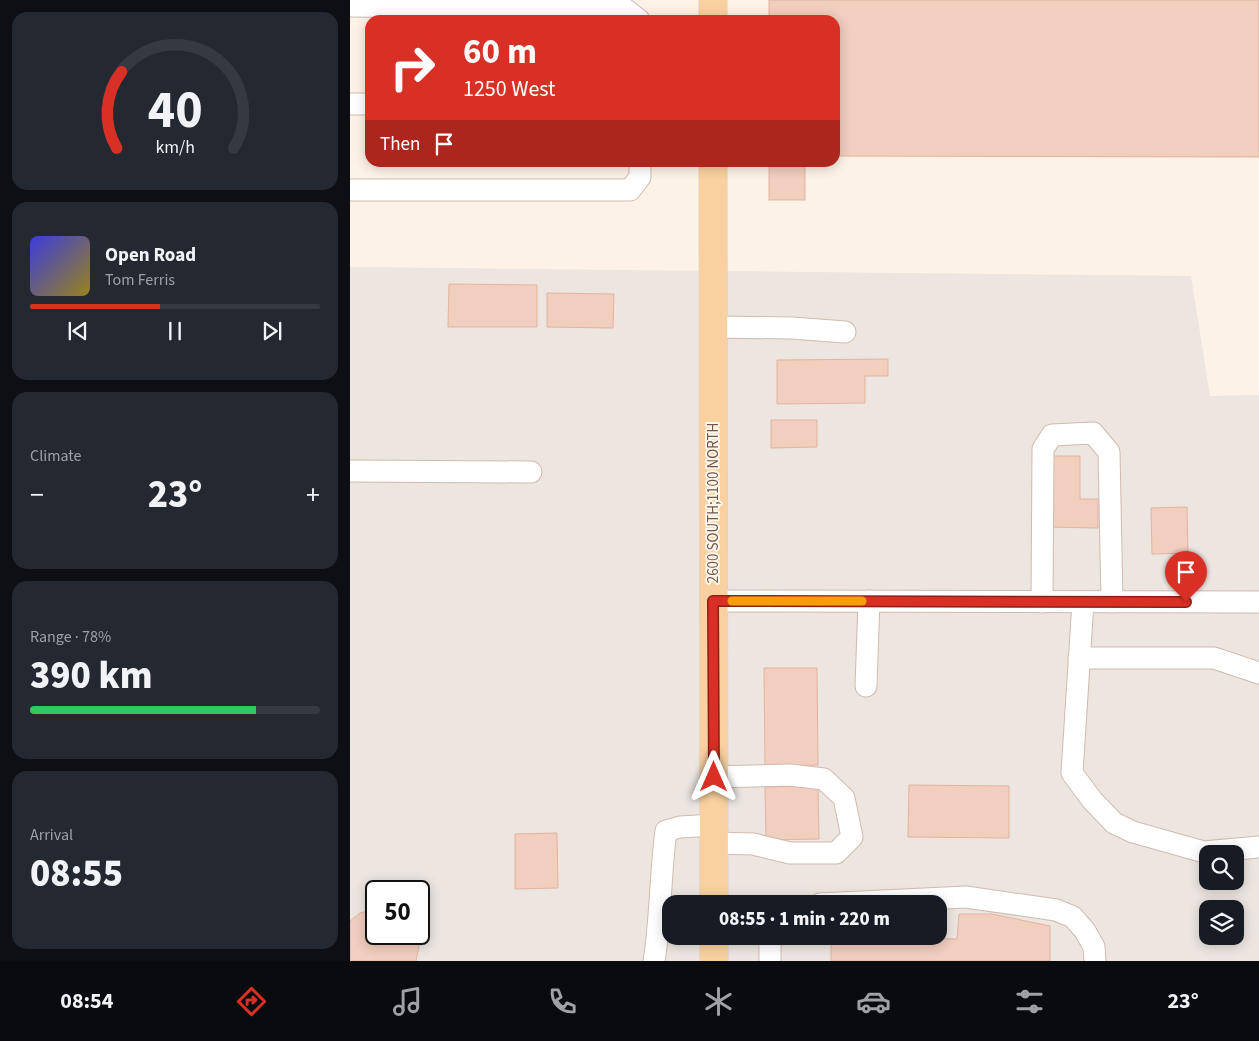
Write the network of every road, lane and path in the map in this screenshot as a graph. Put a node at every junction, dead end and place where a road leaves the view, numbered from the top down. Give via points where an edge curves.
1 (713, 0) edge
2 (350, 6) edge
3 (632, 15) edge
4 (713, 15) edge
5 (350, 104) edge
6 (365, 104) edge
7 (640, 167) edge
8 (713, 167) edge
9 (350, 190) edge
10 (713, 327) junction
11 (845, 332) dead end
12 (350, 471) edge
13 (531, 472) dead end
14 (713, 601) junction
15 (869, 602) junction
16 (1042, 602) junction
17 (1083, 602) junction
18 (1112, 602) junction
19 (1259, 602) edge
20 (1079, 658) junction
21 (1259, 673) edge
22 (866, 686) dead end
23 (714, 777) junction
24 (714, 834) junction
25 (1259, 847) edge
26 (714, 895) edge
27 (947, 898) edge
28 (714, 945) edge
29 (770, 945) edge
30 (654, 961) edge
31 (714, 961) edge
32 (770, 961) edge
33 (1096, 961) edge

1 - 4 main road
2 - 3 street via 625,10
5 - 6 street
7 - 9 street via 640,177 630,190
8 - 10 main road, 2600 SOUTH;1100 NORTH
10 - 11 street
10 - 14 main road, 2600 SOUTH;1100 NORTH
12 - 13 street
14 - 15 street
14 - 23 main road, 2600 SOUTH;1100 NORTH
15 - 16 street
15 - 22 street
16 - 17 street
16 - 18 street via 1043,448 1052,435 1093,433 1109,452
17 - 18 street
17 - 20 street
18 - 19 street
20 - 21 street via 1214,658
20 - 25 street via 1072,772 1114,824 1204,852
23 - 24 main road, 2600 SOUTH;1100 NORTH
23 - 24 street via 824,779 844,798 852,837 836,853 790,853
24 - 26 main road, 2600 SOUTH;1100 NORTH
24 - 30 street via 680,827 666,832 660,924
27 - 33 street via 966,897 1056,910 1073,917 1094,947
28 - 31 main road
29 - 32 street

